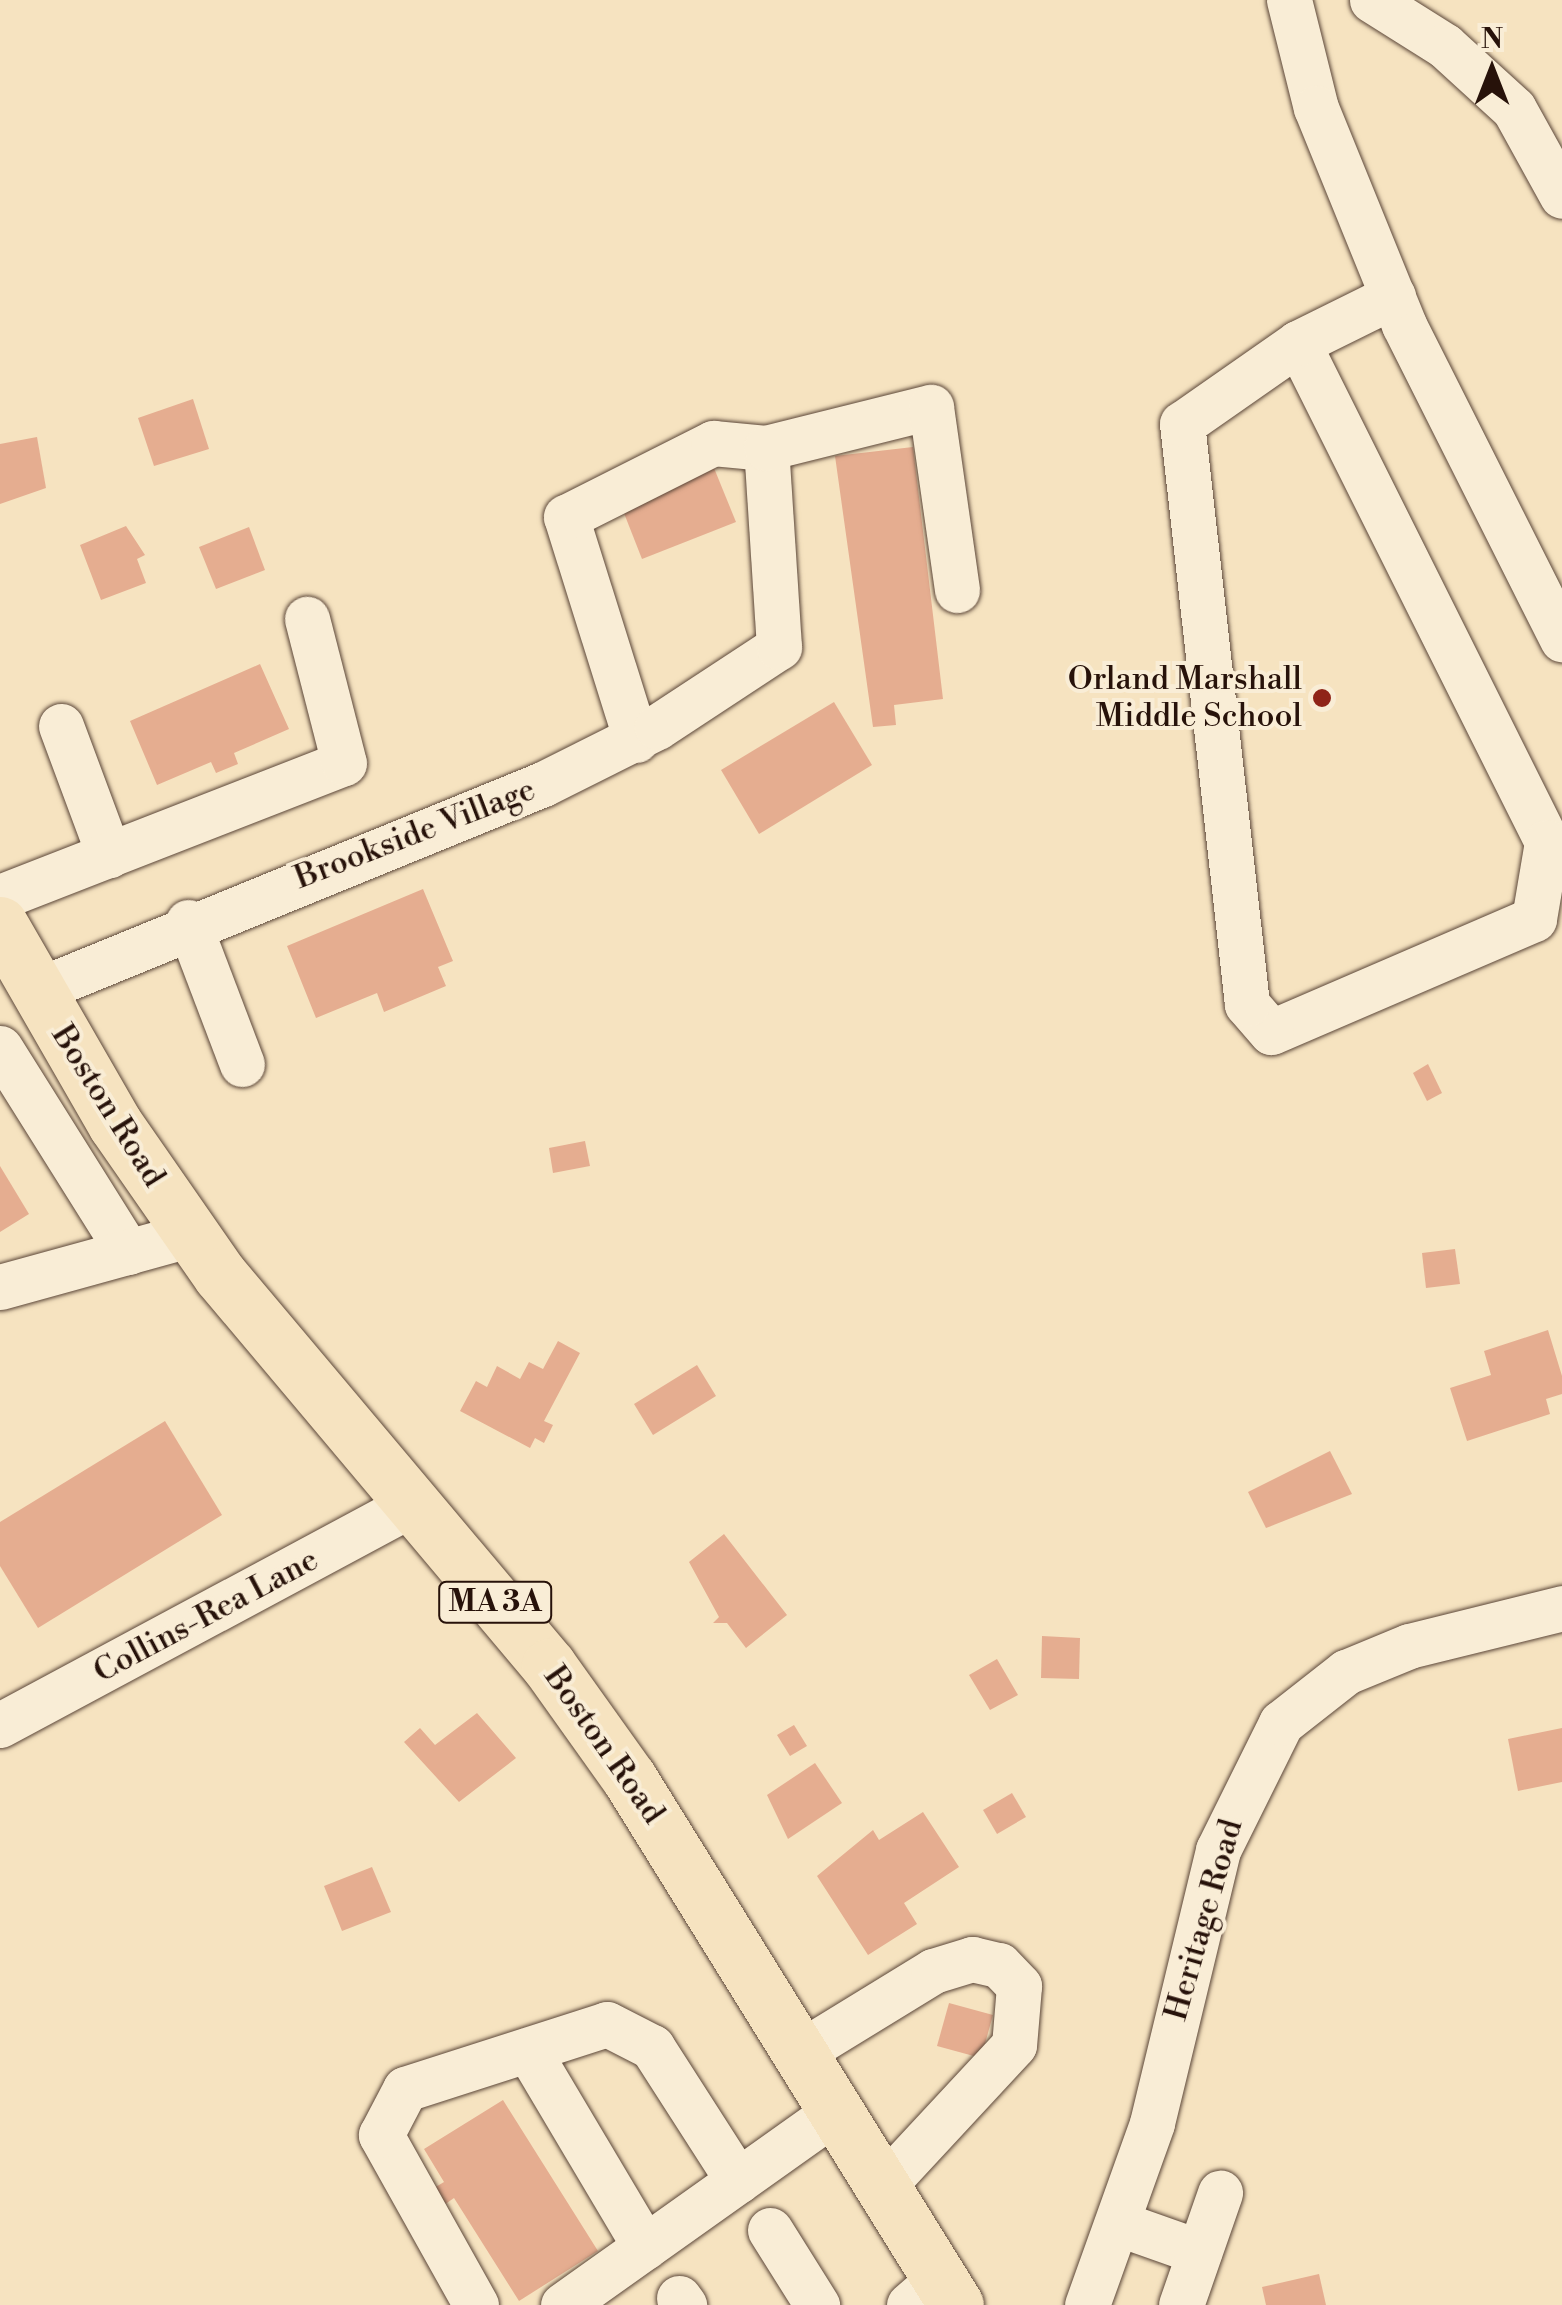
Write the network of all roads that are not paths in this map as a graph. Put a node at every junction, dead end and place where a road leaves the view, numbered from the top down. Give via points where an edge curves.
1 (1289, 0) edge
2 (1372, 0) edge
3 (1562, 196) edge
4 (1393, 296) junction
5 (1298, 343) junction
6 (766, 448) junction
7 (957, 590) dead end
8 (308, 619) dead end
9 (1562, 640) edge
10 (61, 726) dead end
11 (636, 740) junction
12 (109, 855) junction
13 (0, 897) edge
14 (188, 922) junction
15 (1548, 923) edge
16 (0, 924) edge
17 (21, 988) edge
18 (0, 1048) edge
19 (242, 1064) dead end
20 (192, 1234) junction
21 (128, 1252) junction
22 (0, 1288) edge
23 (410, 1505) junction
24 (1562, 1608) edge
25 (0, 1725) edge
26 (528, 2050) junction
27 (800, 2052) junction
28 (836, 2110) junction
29 (738, 2180) junction
30 (880, 2189) junction
31 (1220, 2193) dead end
32 (1120, 2224) junction
33 (770, 2230) dead end
34 (645, 2247) junction
35 (1199, 2252) junction
36 (935, 2296) edge
37 (476, 2305) edge
38 (563, 2305) edge
39 (817, 2305) edge
40 (1086, 2305) edge
41 (1181, 2305) edge

1 - 4 street via 1316,108
2 - 3 street via 1445,46 1514,109
4 - 5 street
4 - 9 street
5 - 15 street via 1547,842
5 - 15 street via 1182,424 1247,1004 1272,1032
6 - 7 street via 931,407
6 - 11 street, Brookside Village via 779,648
6 - 11 street via 712,443 575,504 566,530 606,626
8 - 12 street via 344,763
10 - 12 street
11 - 14 street, Brookside Village
12 - 13 street
14 - 17 street, Brookside Village
14 - 19 street
16 - 17 main road, Boston Road / MA 3A
17 - 20 main road, Boston Road / MA 3A
18 - 21 street
20 - 21 street
20 - 23 main road, Boston Road / MA 3A
21 - 22 street
23 - 25 street, Collins-Rea Lane
23 - 27 main road, Boston Road / MA 3A via 549,1666 630,1778
24 - 32 street, Heritage Road via 1409,1646 1346,1672 1281,1724 1218,1850
26 - 29 street via 607,2024 652,2046
26 - 34 street
26 - 37 street via 404,2089 382,2135
27 - 28 main road, Boston Road / MA 3A
27 - 30 street via 932,1971 972,1959 999,1965 1019,1986 1014,2044
28 - 29 street
28 - 30 main road, Boston Road / MA 3A
29 - 34 street
30 - 36 main road, Boston Road / MA 3A
31 - 35 street
32 - 35 street
32 - 40 street, Heritage Road
33 - 39 street
34 - 38 street
35 - 41 street

